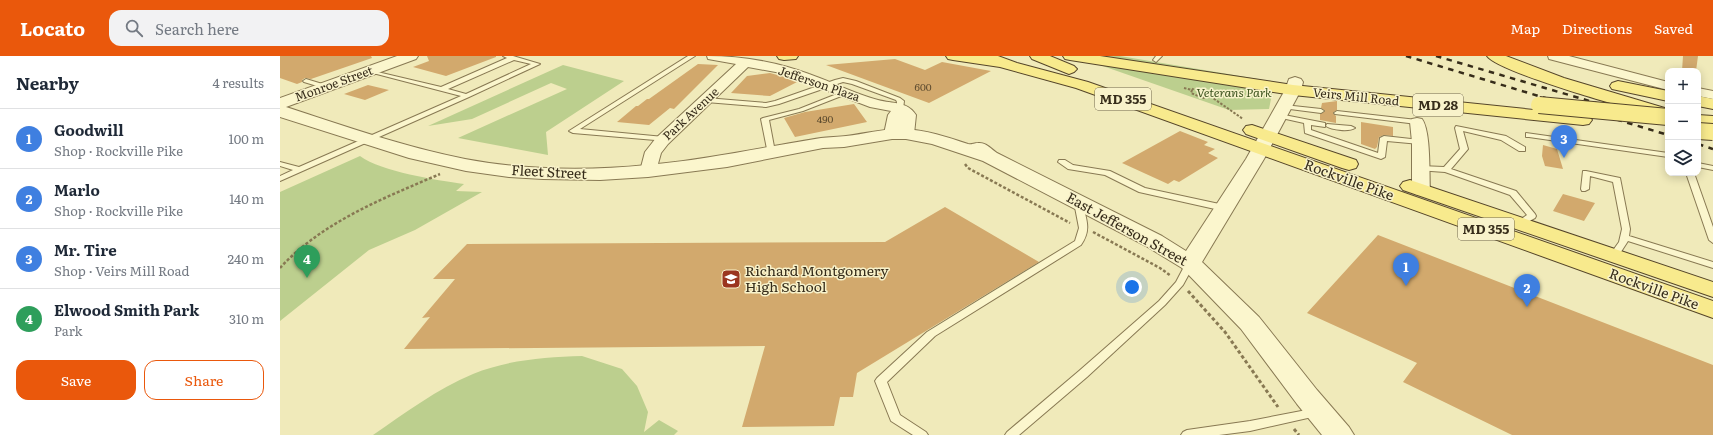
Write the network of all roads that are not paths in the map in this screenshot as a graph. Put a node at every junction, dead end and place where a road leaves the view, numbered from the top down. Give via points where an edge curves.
1 (411, 56) edge
2 (506, 56) edge
3 (692, 56) edge
4 (713, 56) edge
5 (784, 56) edge
6 (791, 56) edge
7 (953, 56) edge
8 (984, 56) edge
9 (1037, 56) edge
10 (1070, 56) edge
11 (1130, 56) edge
12 (1494, 56) edge
13 (1523, 56) edge
14 (1554, 56) edge
15 (513, 58) junction
16 (1157, 58) edge
17 (1011, 61) edge
18 (745, 63) junction
19 (371, 71) junction
20 (1080, 73) junction
21 (306, 81) dead end
22 (827, 85) junction
23 (1665, 85) edge
24 (1294, 86) junction
25 (327, 87) junction
26 (442, 89) junction
27 (847, 92) junction
28 (1701, 93) edge
29 (1665, 95) edge
30 (1713, 95) edge
31 (467, 96) junction
32 (706, 100) junction
33 (1701, 102) edge
34 (280, 104) edge
35 (1713, 104) edge
36 (901, 108) junction
37 (280, 111) edge
38 (1281, 111) junction
39 (1321, 111) dead end
40 (1337, 113) dead end
41 (1665, 113) edge
42 (1665, 117) edge
43 (1701, 121) edge
44 (1713, 121) edge
45 (1307, 122) junction
46 (1417, 122) joint
47 (1701, 122) edge
48 (1322, 125) dead end
49 (1330, 126) dead end
50 (1713, 127) edge
51 (1350, 128) dead end
52 (1665, 128) edge
53 (899, 131) junction
54 (1701, 131) edge
55 (1713, 132) edge
56 (1529, 135) dead end
57 (370, 139) junction
58 (664, 139) junction
59 (1264, 142) junction
60 (1420, 142) junction
61 (1522, 149) dead end
62 (771, 152) junction
63 (1665, 155) edge
64 (1357, 158) junction
65 (1062, 162) dead end
66 (280, 164) edge
67 (1701, 166) edge
68 (1420, 168) junction
69 (1713, 168) edge
70 (300, 170) junction
71 (1446, 170) junction
72 (648, 171) junction
73 (1691, 176) edge
74 (280, 179) edge
75 (1585, 189) dead end
76 (1421, 190) junction
77 (1078, 202) junction
78 (1224, 208) junction
79 (1519, 223) junction
80 (1624, 237) junction
81 (1713, 240) edge
82 (1614, 256) junction
83 (1713, 265) edge
84 (1179, 268) junction
85 (1713, 290) edge
86 (1713, 310) edge
87 (1319, 412) junction
88 (922, 435) edge
89 (1011, 435) edge
90 (1187, 435) edge
91 (1339, 435) edge

1 - 19 street, Monroe Street
2 - 15 lane
3 - 58 lane via 573,131
4 - 18 street, Jefferson Plaza
5 - 6 main road
7 - 17 main road
8 - 17 main road, Rockville Pike / MD 355
9 - 20 main road, Rockville Pike / MD 355
10 - 24 main road, Veirs Mill Road / MD 28
11 - 16 main road, Veirs Mill Road / MD 28
12 - 41 main road via 1573,86
13 - 29 main road via 1586,77
14 - 23 street
15 - 26 lane
15 - 31 lane via 537,64
16 - 24 main road, Veirs Mill Road / MD 28
17 - 20 main road
17 - 59 main road, Rockville Pike / MD 355
18 - 22 street, Jefferson Plaza via 784,70
18 - 32 street, Park Avenue
19 - 25 street, Monroe Street
19 - 26 lane
20 - 59 main road, Rockville Pike / MD 355
21 - 25 lane
22 - 27 street, Jefferson Plaza
22 - 32 lane via 766,105
22 - 36 lane via 837,81 854,82 898,98 901,100
24 - 38 street
24 - 42 main road, Veirs Mill Road / MD 28, bridge
24 - 52 main road, Veirs Mill Road / MD 28
25 - 34 street, Monroe Street
26 - 31 lane
27 - 36 street, Jefferson Plaza via 875,104
27 - 62 lane via 802,110 765,119
28 - 30 street
31 - 57 lane
32 - 58 street, Park Avenue
33 - 35 main road
36 - 53 street via 895,115
37 - 57 street, Fleet Street
38 - 39 lane
38 - 45 lane
38 - 59 street
40 - 46 lane
43 - 44 main road
45 - 48 lane
45 - 64 lane via 1308,132
46 - 60 street
47 - 50 main road
49 - 51 lane
53 - 62 street, Fleet Street
53 - 77 street, East Jefferson Street via 935,139 990,157
54 - 55 main road, bridge
56 - 63 lane
57 - 70 lane
57 - 72 street, Fleet Street via 409,152 466,165 509,171 600,174
58 - 72 street, Park Avenue via 653,152
59 - 64 main road, Rockville Pike / MD 355
59 - 78 street
59 - 86 main road, Rockville Pike / MD 355
60 - 64 lane via 1384,138 1381,157
60 - 68 street
61 - 71 lane via 1503,138 1459,128 1464,149
62 - 72 street, Fleet Street via 727,161
64 - 76 main road, Rockville Pike / MD 355
65 - 78 lane via 1071,167 1107,173 1142,190
66 - 70 lane
67 - 69 lane
68 - 71 lane
68 - 76 street
70 - 74 lane
71 - 79 lane via 1513,194 1532,216
73 - 81 lane
75 - 80 lane via 1586,173 1617,180 1626,229
76 - 79 main road, Rockville Pike / MD 355
77 - 84 street, East Jefferson Street via 1154,241
77 - 88 lane via 1085,230 1083,238 1078,243 931,334 881,381 895,418
78 - 84 street
79 - 82 main road, Rockville Pike / MD 355
80 - 82 lane
80 - 83 lane
82 - 85 main road, Rockville Pike / MD 355
84 - 87 street, East Jefferson Street via 1250,323
84 - 89 lane via 1180,283 1162,302
87 - 90 lane
87 - 91 street, East Jefferson Street

